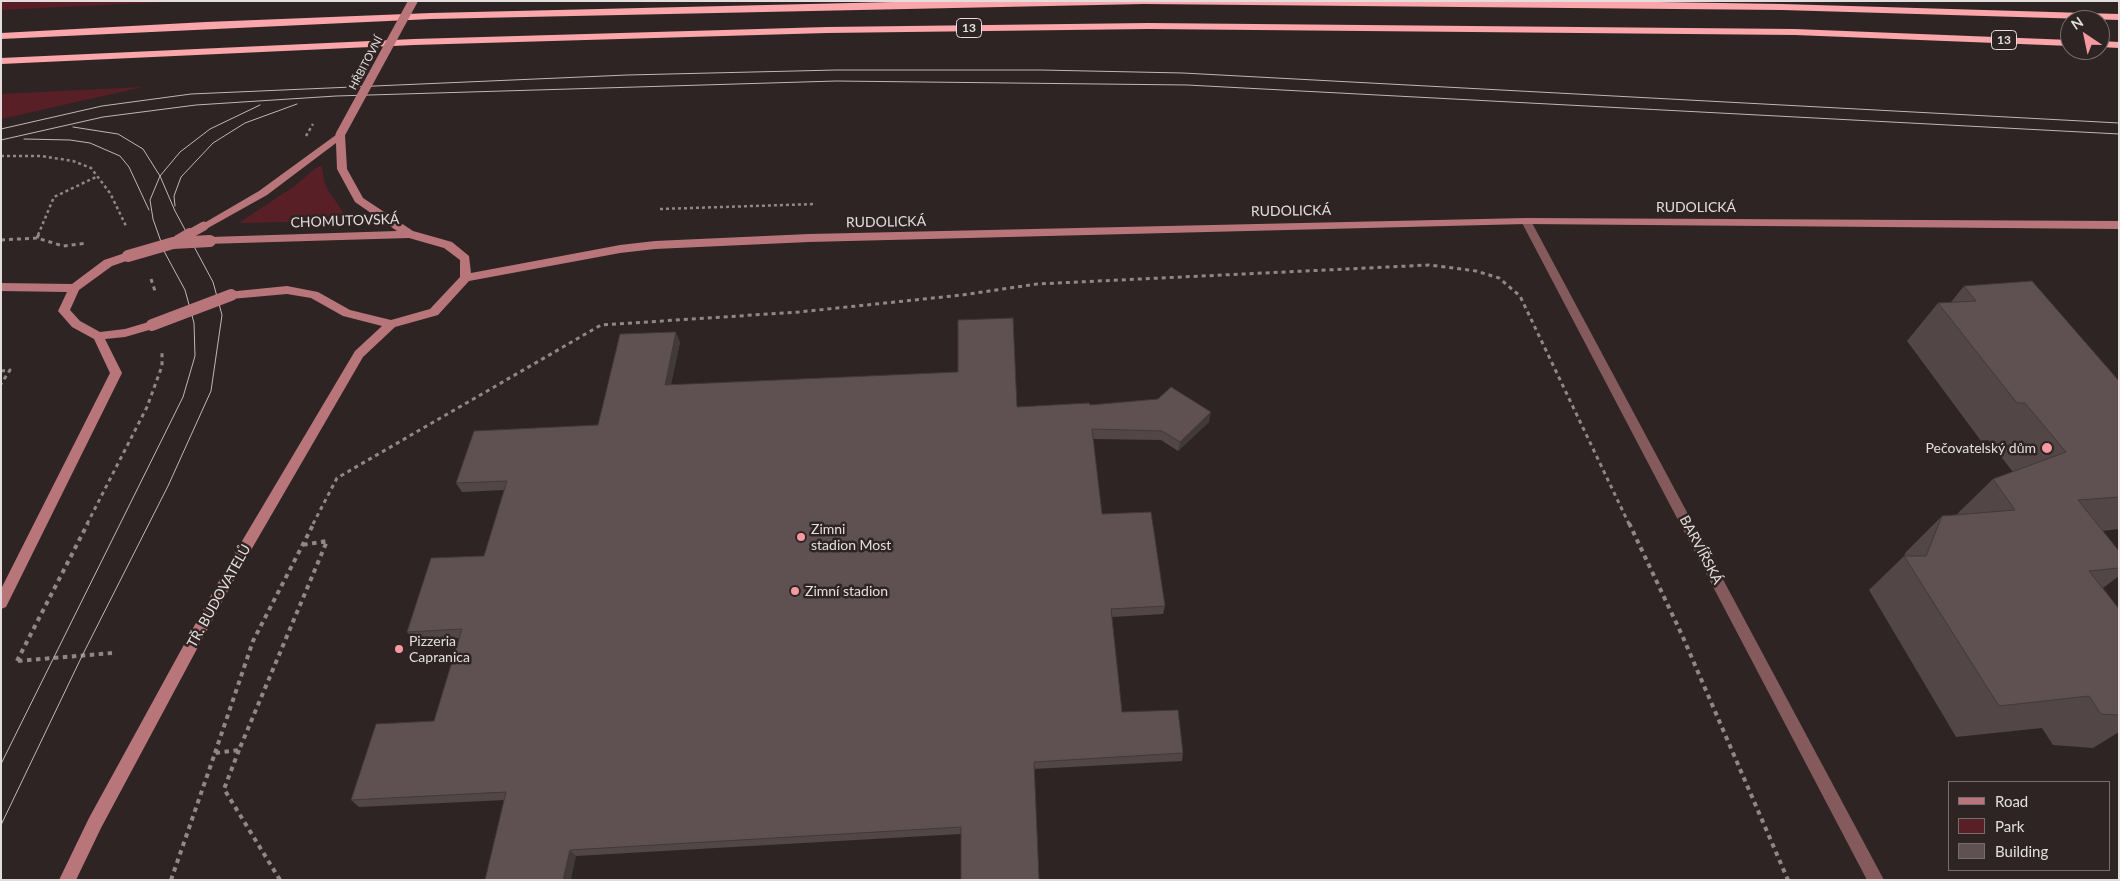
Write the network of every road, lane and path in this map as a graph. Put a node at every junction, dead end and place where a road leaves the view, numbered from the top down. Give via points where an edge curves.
1 (412, 1) edge
2 (2119, 18) edge
3 (1, 36) edge
4 (2060, 43) edge
5 (1, 61) edge
6 (340, 135) junction
7 (1, 156) edge
8 (816, 204) dead end
9 (660, 208) dead end
10 (1526, 221) junction
11 (2119, 225) edge
12 (409, 234) junction
13 (37, 238) junction
14 (1, 240) edge
15 (92, 243) dead end
16 (173, 243) junction
17 (466, 278) junction
18 (1, 286) edge
19 (74, 288) junction
20 (390, 324) junction
21 (98, 336) junction
22 (1, 371) edge
23 (1, 384) edge
24 (302, 545) junction
25 (1, 603) edge
26 (112, 652) dead end
27 (17, 661) dead end
28 (239, 750) junction
29 (216, 753) junction
30 (67, 880) edge
31 (171, 880) edge
32 (280, 880) edge
33 (1788, 880) edge
34 (1876, 880) edge

1 - 6 street, HŘBITOVNÍ, bridge
2 - 3 highway, 13 via 1782,7 1144,2 431,16
4 - 5 highway, 13 via 1795,32 1148,26 827,30 424,42
6 - 12 street via 342,169 359,200
6 - 16 street, bridge via 263,193
7 - 13 path via 42,156 73,161 91,168 98,176 54,197
8 - 9 path
10 - 11 street, RUDOLICKÁ
10 - 17 street, RUDOLICKÁ via 809,238 655,245
10 - 34 street, BARVÍŘSKÁ
12 - 16 street, CHOMUTOVSKÁ, bridge
12 - 17 street, CHOMUTOVSKÁ via 448,245 465,259
13 - 14 path
13 - 15 path via 63,246
16 - 19 street, CHOMUTOVSKÁ, bridge via 108,263
17 - 20 street via 434,312
18 - 19 street
19 - 21 street via 64,311 76,324
20 - 21 street, bridge via 348,313 314,295 287,290 231,295 152,325
20 - 30 street, TŘ. BUDOVATELŮ via 359,354 231,572
21 - 25 street via 116,373
22 - 23 path via 10,370
24 - 28 path via 327,541
24 - 29 path via 253,641
24 - 33 path via 337,478 600,325 799,312 1037,284 1429,265 1476,271 1499,278 1520,296 1682,635
26 - 27 path
28 - 29 path
28 - 32 path via 224,789
29 - 31 path

